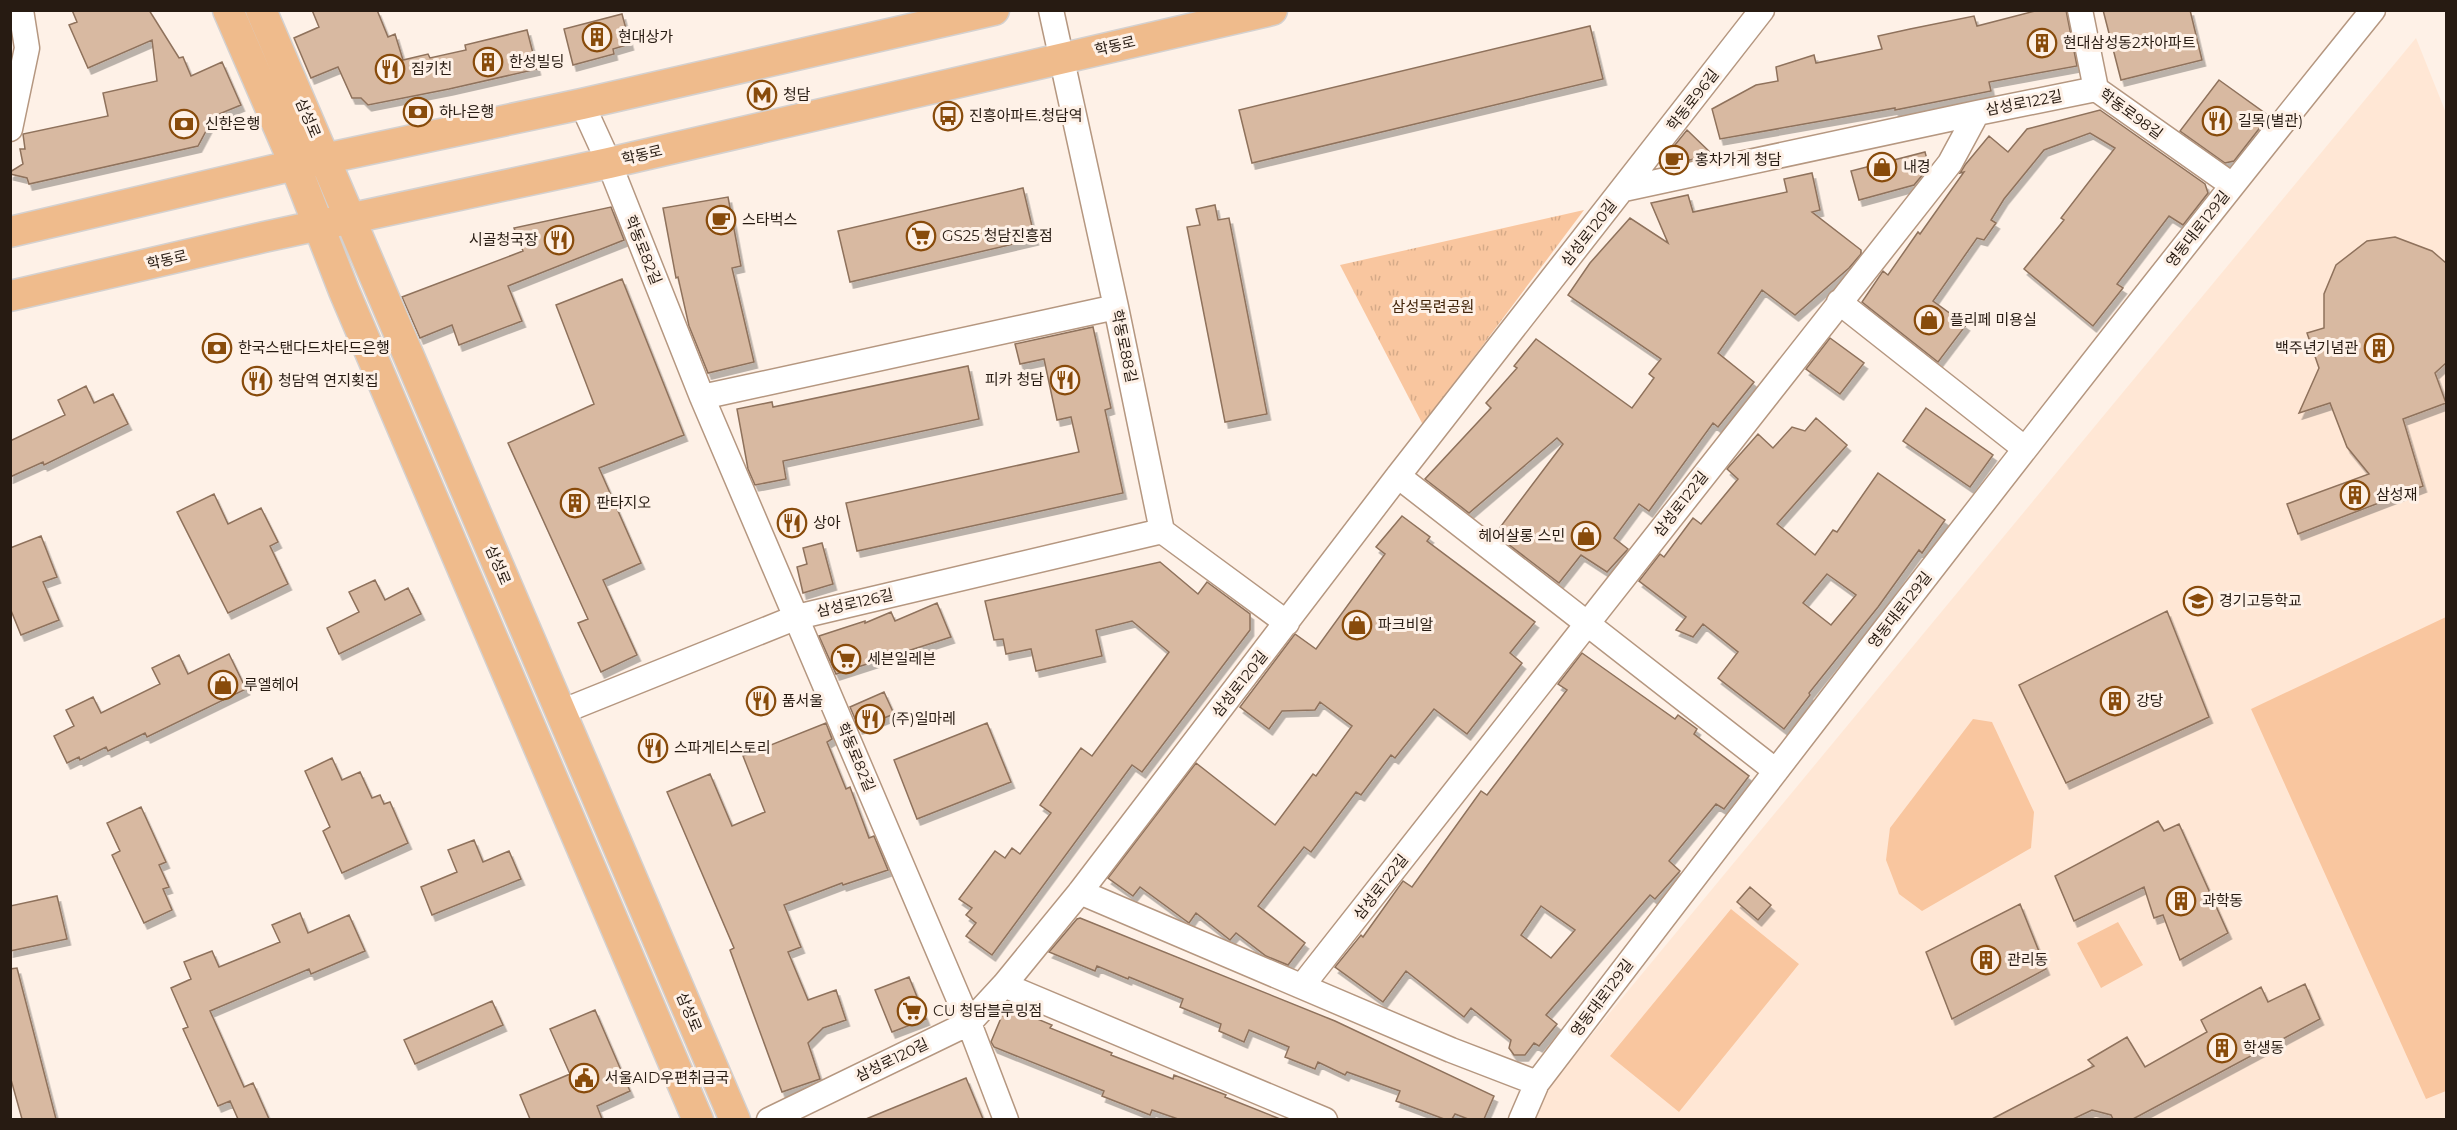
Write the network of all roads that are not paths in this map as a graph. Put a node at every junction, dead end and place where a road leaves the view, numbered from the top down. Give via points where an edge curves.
1 (21, 10) edge
2 (228, 10) edge
3 (261, 10) edge
4 (994, 10) edge
5 (1051, 10) edge
6 (1272, 10) edge
7 (1762, 10) edge
8 (2080, 10) edge
9 (2373, 10) edge
10 (1061, 58) junction
11 (2096, 90) junction
12 (582, 104) junction
13 (1977, 113) junction
14 (10, 129) edge
15 (325, 159) junction
16 (609, 163) junction
17 (295, 165) junction
18 (2232, 185) junction
19 (1624, 189) junction
20 (351, 219) junction
21 (317, 226) junction
22 (10, 231) edge
23 (10, 296) edge
24 (1839, 302) junction
25 (1116, 307) junction
26 (702, 397) junction
27 (2024, 448) junction
28 (1398, 476) junction
29 (1162, 531) junction
30 (797, 616) junction
31 (1287, 624) junction
32 (1588, 625) junction
33 (561, 712) junction
34 (1776, 771) junction
35 (1080, 892) junction
36 (1004, 985) junction
37 (1302, 986) junction
38 (969, 1023) junction
39 (1538, 1083) junction
40 (698, 1119) edge
41 (735, 1119) edge
42 (769, 1119) edge
43 (1006, 1119) edge
44 (1325, 1119) edge
45 (1521, 1119) edge

1 - 14 street via 27,48
2 - 17 main road, 삼성로
3 - 15 main road, 삼성로
4 - 12 main road
5 - 10 street, 학동로88길
6 - 10 main road, 학동로
7 - 19 street, 학동로96길
8 - 11 street, 학동로98길
9 - 18 street, 영동대로129길
10 - 16 main road, 학동로
10 - 25 street, 학동로88길
11 - 13 street, 삼성로122길
11 - 18 street, 학동로98길
12 - 15 main road
12 - 16 street, 학동로82길
13 - 19 street, 삼성로120길
13 - 24 street, 삼성로122길 via 1950,163
15 - 17 main road
15 - 20 main road, 삼성로
16 - 20 main road, 학동로
16 - 26 street, 학동로82길
17 - 21 main road, 삼성로
17 - 22 main road
18 - 27 street, 영동대로129길
19 - 28 street, 삼성로120길
20 - 21 main road, 학동로
20 - 33 main road, 삼성로
21 - 23 main road, 학동로
21 - 40 main road, 삼성로
24 - 27 street
24 - 32 street, 삼성로122길
25 - 26 street
25 - 29 street, 학동로88길
26 - 30 street, 학동로82길
27 - 34 street, 영동대로129길
28 - 31 street, 삼성로120길
28 - 32 street
29 - 30 street, 삼성로126길
29 - 31 street
30 - 33 street, 삼성로126길
30 - 38 street, 학동로82길
31 - 35 street, 삼성로120길
32 - 34 street
32 - 37 street, 삼성로122길
33 - 41 main road, 삼성로
34 - 39 street, 영동대로129길
35 - 36 street, 삼성로120길
35 - 37 street
36 - 38 street, 삼성로120길
36 - 44 street
37 - 39 street
38 - 42 street, 삼성로120길
38 - 43 street, 학동로82길
39 - 45 street, 영동대로129길

